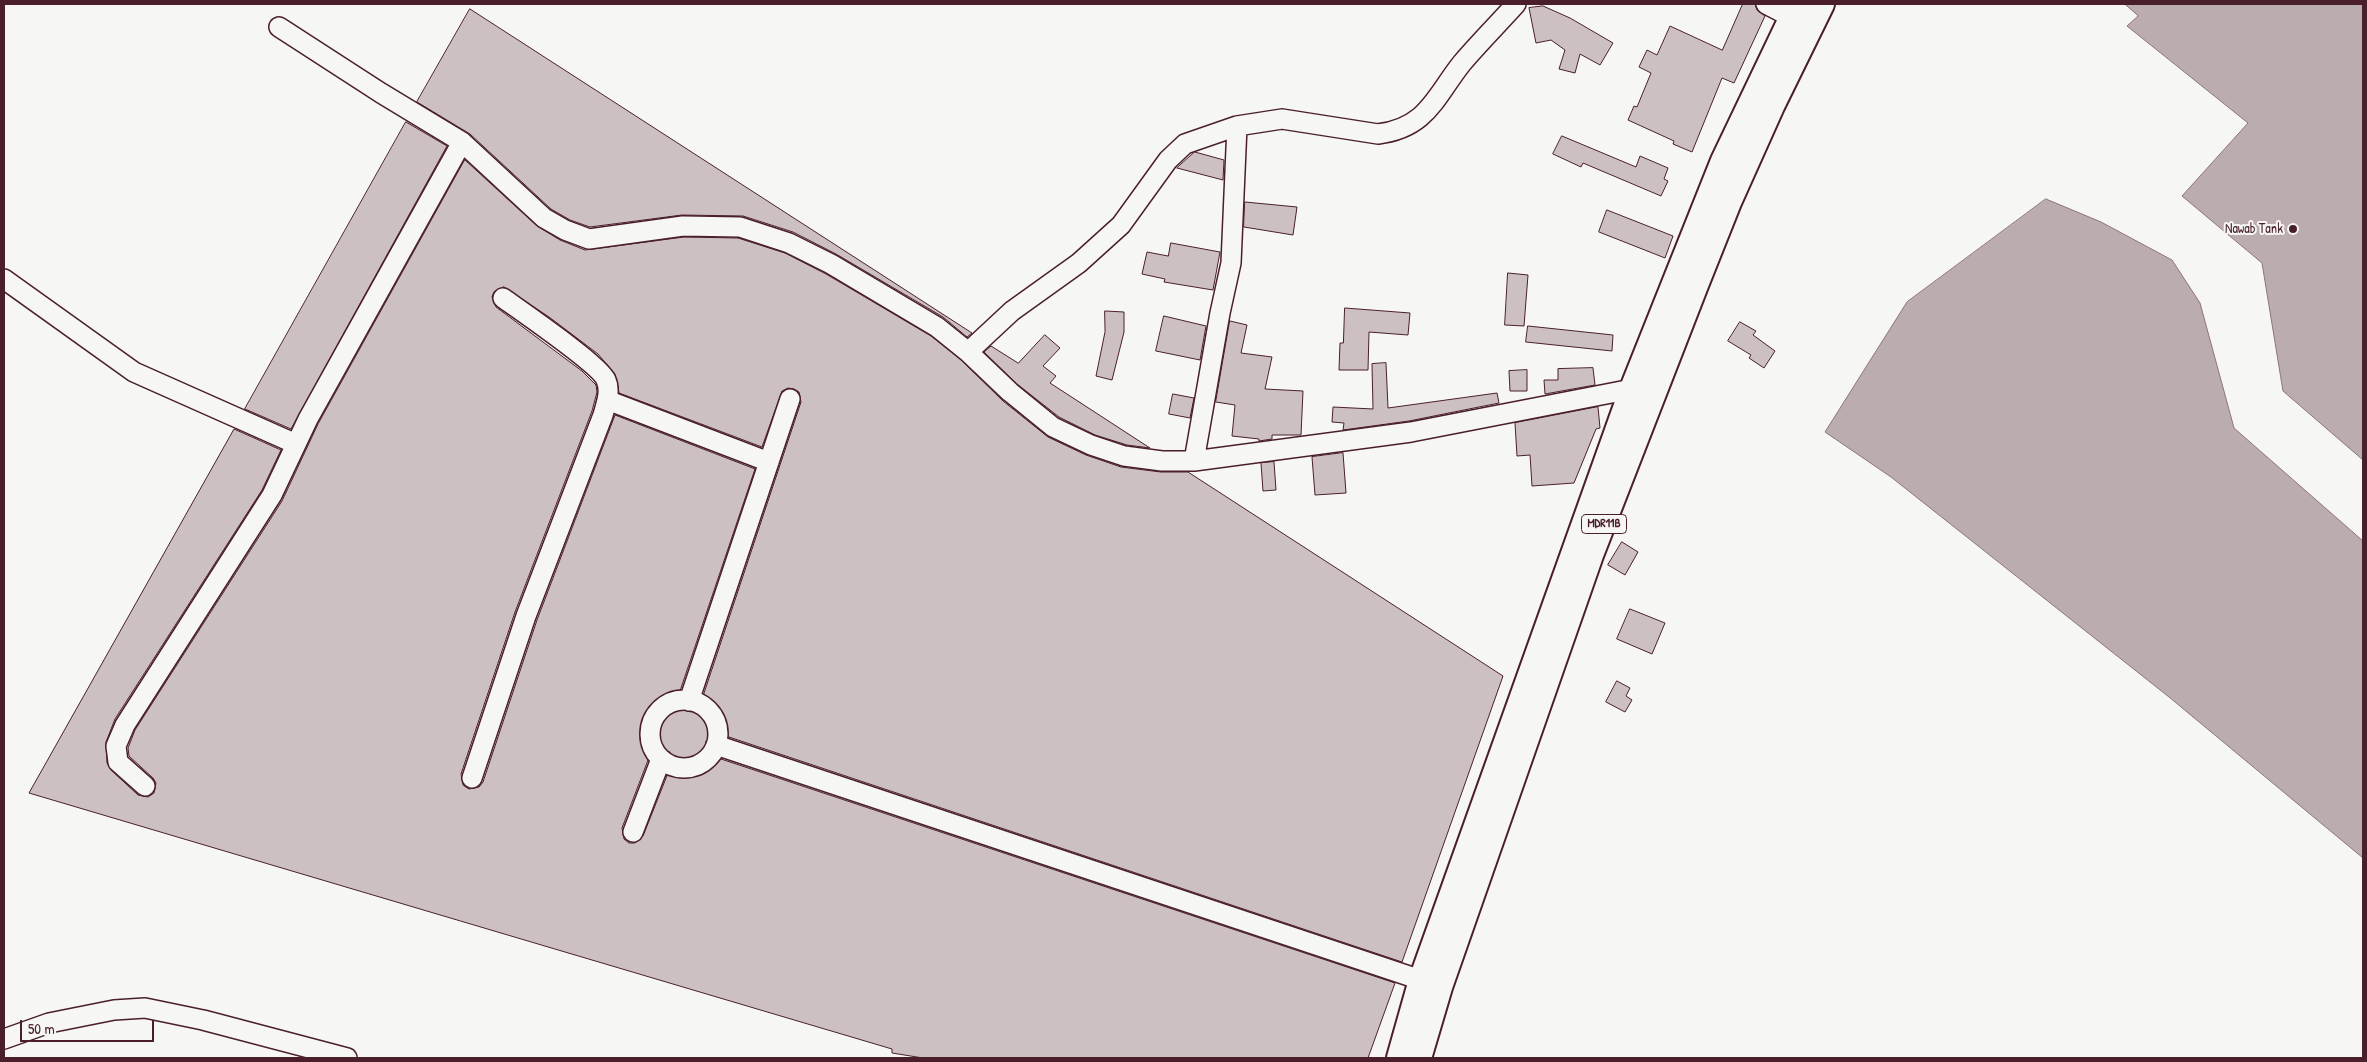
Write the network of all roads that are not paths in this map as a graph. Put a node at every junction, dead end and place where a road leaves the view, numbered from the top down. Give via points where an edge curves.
1 (1516, 4) edge
2 (1766, 4) edge
3 (1822, 4) edge
4 (1795, 10) edge
5 (279, 27) dead end
6 (1237, 126) junction
7 (462, 142) junction
8 (4, 279) edge
9 (503, 298) dead end
10 (968, 352) junction
11 (1642, 383) junction
12 (790, 399) dead end
13 (607, 400) junction
14 (296, 444) junction
15 (1194, 461) junction
16 (769, 462) junction
17 (689, 701) junction
18 (716, 745) junction
19 (661, 759) junction
20 (472, 778) dead end
21 (145, 786) dead end
22 (633, 832) dead end
23 (1421, 980) junction
24 (4, 1039) edge
25 (347, 1058) edge
26 (1399, 1058) edge
27 (1419, 1058) edge

1 - 6 street via 1462,64 1429,110 1412,124 1378,134 1282,119
2 - 4 street
3 - 11 main road, MDR11B
4 - 11 main road, MDR11B via 1723,161
5 - 7 street
6 - 10 street via 1185,144 1168,160 1121,225 1079,264 1012,311
6 - 15 street via 1231,264
7 - 10 street via 544,218 565,230 589,239 683,226 740,228 789,243 831,264 937,327
7 - 14 street
8 - 14 street via 134,372
9 - 13 street via 590,363 606,380
10 - 15 street via 1053,427 1124,456
11 - 15 street via 1411,432
11 - 23 main road, MDR11B
11 - 27 main road, MDR11B via 1591,556 1440,987
12 - 16 street
13 - 16 street
13 - 20 street via 526,616
14 - 21 street via 272,495 125,725 116,746 118,762
16 - 17 street
17 - 18 street via 700,705 712,717 717,734
17 - 19 street via 667,704 653,720 650,741
18 - 19 street via 701,763 690,767 670,765
18 - 23 street
19 - 22 street
23 - 26 main road, MDR11B
24 - 25 street via 49,1023 114,1010 145,1008

